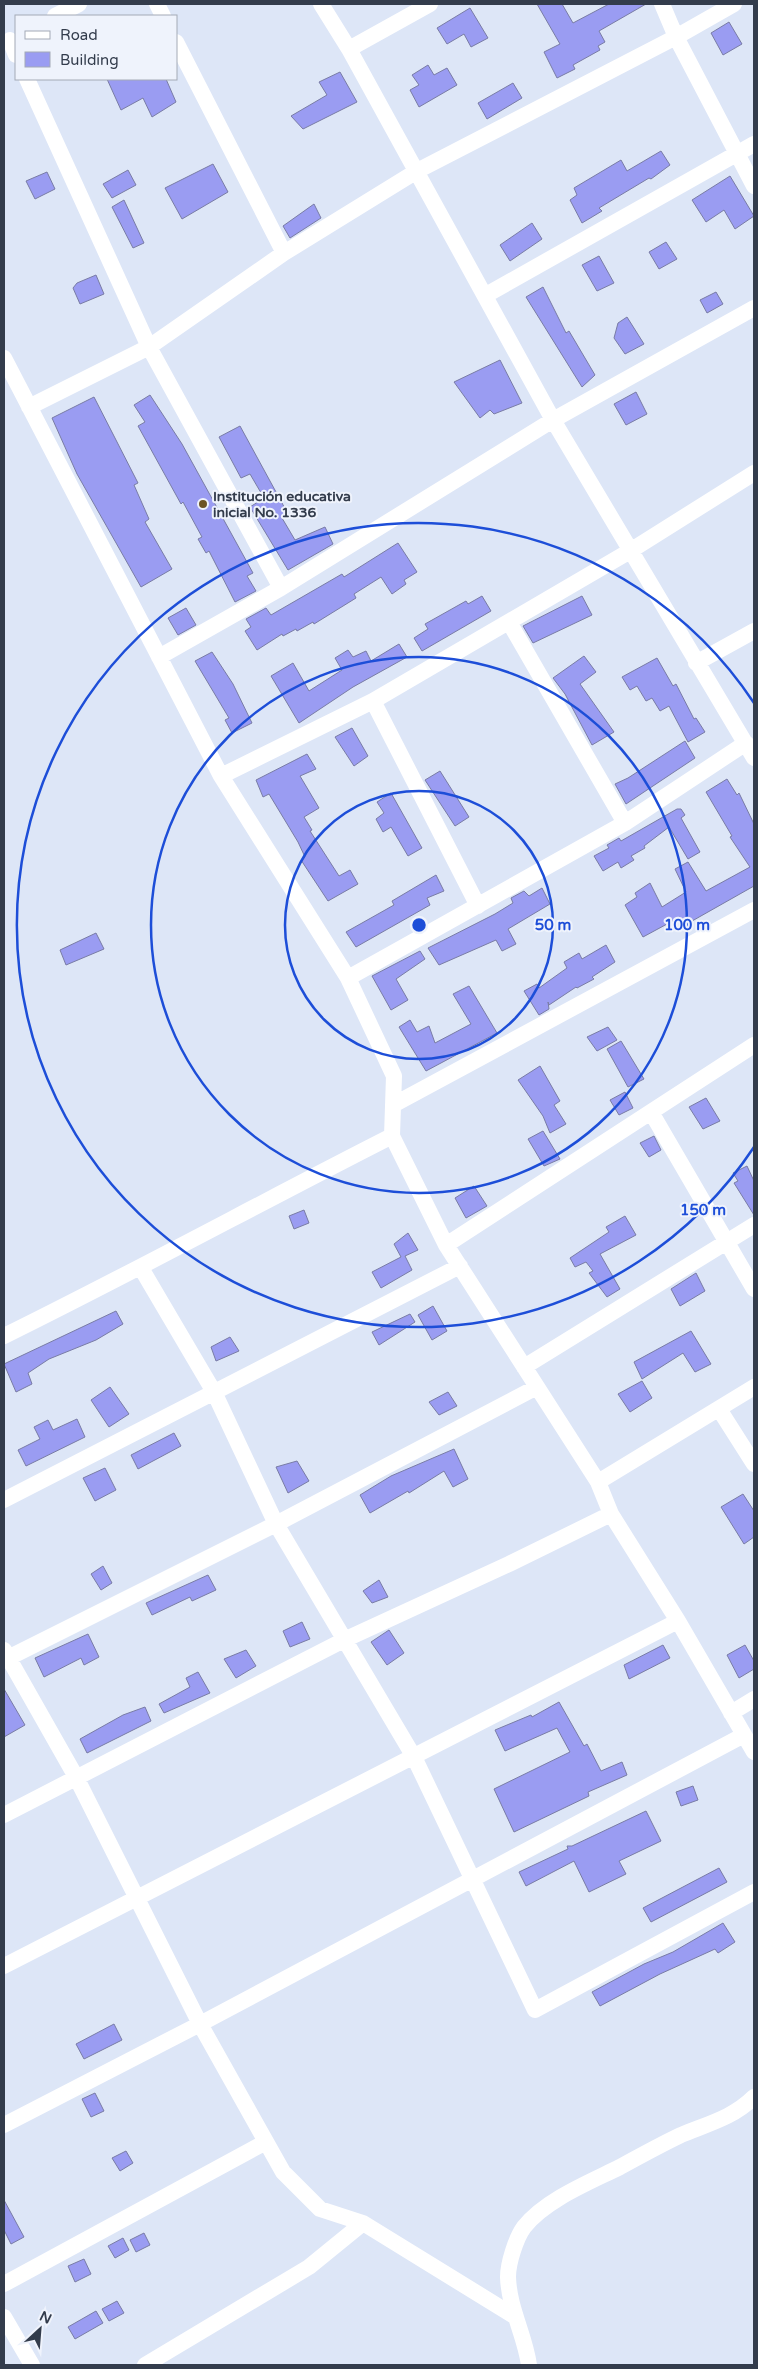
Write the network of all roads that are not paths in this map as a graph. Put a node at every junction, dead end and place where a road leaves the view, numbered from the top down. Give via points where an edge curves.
1 (79, 4) edge
2 (321, 4) edge
3 (430, 4) edge
4 (662, 4) edge
5 (734, 4) edge
6 (57, 15) edge
7 (676, 37) junction
8 (178, 46) edge
9 (349, 49) junction
10 (27, 80) edge
11 (754, 144) edge
12 (737, 154) junction
13 (417, 171) junction
14 (754, 186) edge
15 (284, 253) junction
16 (486, 295) junction
17 (754, 308) edge
18 (149, 347) junction
19 (4, 358) edge
20 (29, 407) junction
21 (554, 420) junction
22 (754, 473) edge
23 (630, 551) junction
24 (281, 588) junction
25 (509, 622) junction
26 (754, 631) edge
27 (159, 657) junction
28 (696, 663) junction
29 (373, 701) junction
30 (746, 743) junction
31 (754, 758) edge
32 (221, 776) junction
33 (625, 823) junction
34 (478, 906) junction
35 (754, 910) edge
36 (348, 978) junction
37 (754, 1045) edge
38 (393, 1105) junction
39 (651, 1112) junction
40 (392, 1136) junction
41 (754, 1225) edge
42 (726, 1242) junction
43 (446, 1245) junction
44 (460, 1266) junction
45 (141, 1268) junction
46 (754, 1289) edge
47 (4, 1336) edge
48 (524, 1367) junction
49 (536, 1387) junction
50 (754, 1387) edge
51 (214, 1392) junction
52 (719, 1409) junction
53 (754, 1464) edge
54 (598, 1482) junction
55 (4, 1500) edge
56 (612, 1514) junction
57 (276, 1524) junction
58 (678, 1621) junction
59 (344, 1640) junction
60 (5, 1656) edge
61 (754, 1699) edge
62 (731, 1713) junction
63 (744, 1735) junction
64 (754, 1752) edge
65 (414, 1757) junction
66 (76, 1776) junction
67 (4, 1815) edge
68 (473, 1879) junction
69 (754, 1892) edge
70 (136, 1896) junction
71 (4, 1966) edge
72 (200, 2024) junction
73 (754, 2097) edge
74 (4, 2125) edge
75 (266, 2142) junction
76 (363, 2223) junction
77 (4, 2284) edge
78 (514, 2316) junction
79 (4, 2317) edge
80 (32, 2365) edge
81 (145, 2365) edge
82 (529, 2365) edge

1 - 6 street
2 - 9 street
3 - 9 street
4 - 7 street
5 - 7 street
7 - 12 street
7 - 13 street
8 - 15 street
9 - 13 street
10 - 18 street
11 - 12 street
12 - 14 street
12 - 16 street
13 - 15 street
13 - 16 street
15 - 18 street
16 - 21 street
17 - 21 street
18 - 20 street
18 - 24 street
19 - 20 street
20 - 27 street
21 - 23 street
21 - 24 street
22 - 23 street
23 - 25 street
23 - 28 street
24 - 27 street
25 - 29 street
25 - 33 street
26 - 28 street
27 - 32 street
28 - 30 street
29 - 32 street
29 - 34 street
30 - 31 street
30 - 33 street
32 - 36 street
33 - 34 street
34 - 36 street
35 - 38 street
36 - 38 street via 394,1076
37 - 39 street
38 - 40 street
39 - 42 street
39 - 43 street
40 - 43 street
40 - 45 street
41 - 42 street
42 - 46 street
42 - 48 street
43 - 44 street
44 - 48 street
44 - 51 street
45 - 47 street
45 - 51 street
48 - 49 street
49 - 54 street
49 - 57 street
50 - 52 street
51 - 55 street
51 - 57 street
52 - 53 street
52 - 54 street
54 - 56 street
56 - 58 street
56 - 59 street
57 - 59 street
57 - 60 street
58 - 62 street
58 - 65 street
59 - 65 street
59 - 66 street
60 - 66 street
61 - 62 street
62 - 63 street
63 - 64 street
63 - 68 street
65 - 68 street
65 - 70 street
66 - 67 street
66 - 70 street
68 - 69 street via 535,2010
68 - 72 street
70 - 71 street
70 - 72 street
72 - 74 street
72 - 75 street
73 - 78 street via 733,2115 680,2136 542,2210 524,2228 513,2256 508,2276
75 - 76 street via 282,2172 320,2209
75 - 77 street
76 - 78 street
76 - 81 street via 309,2267
78 - 82 street
79 - 80 street

